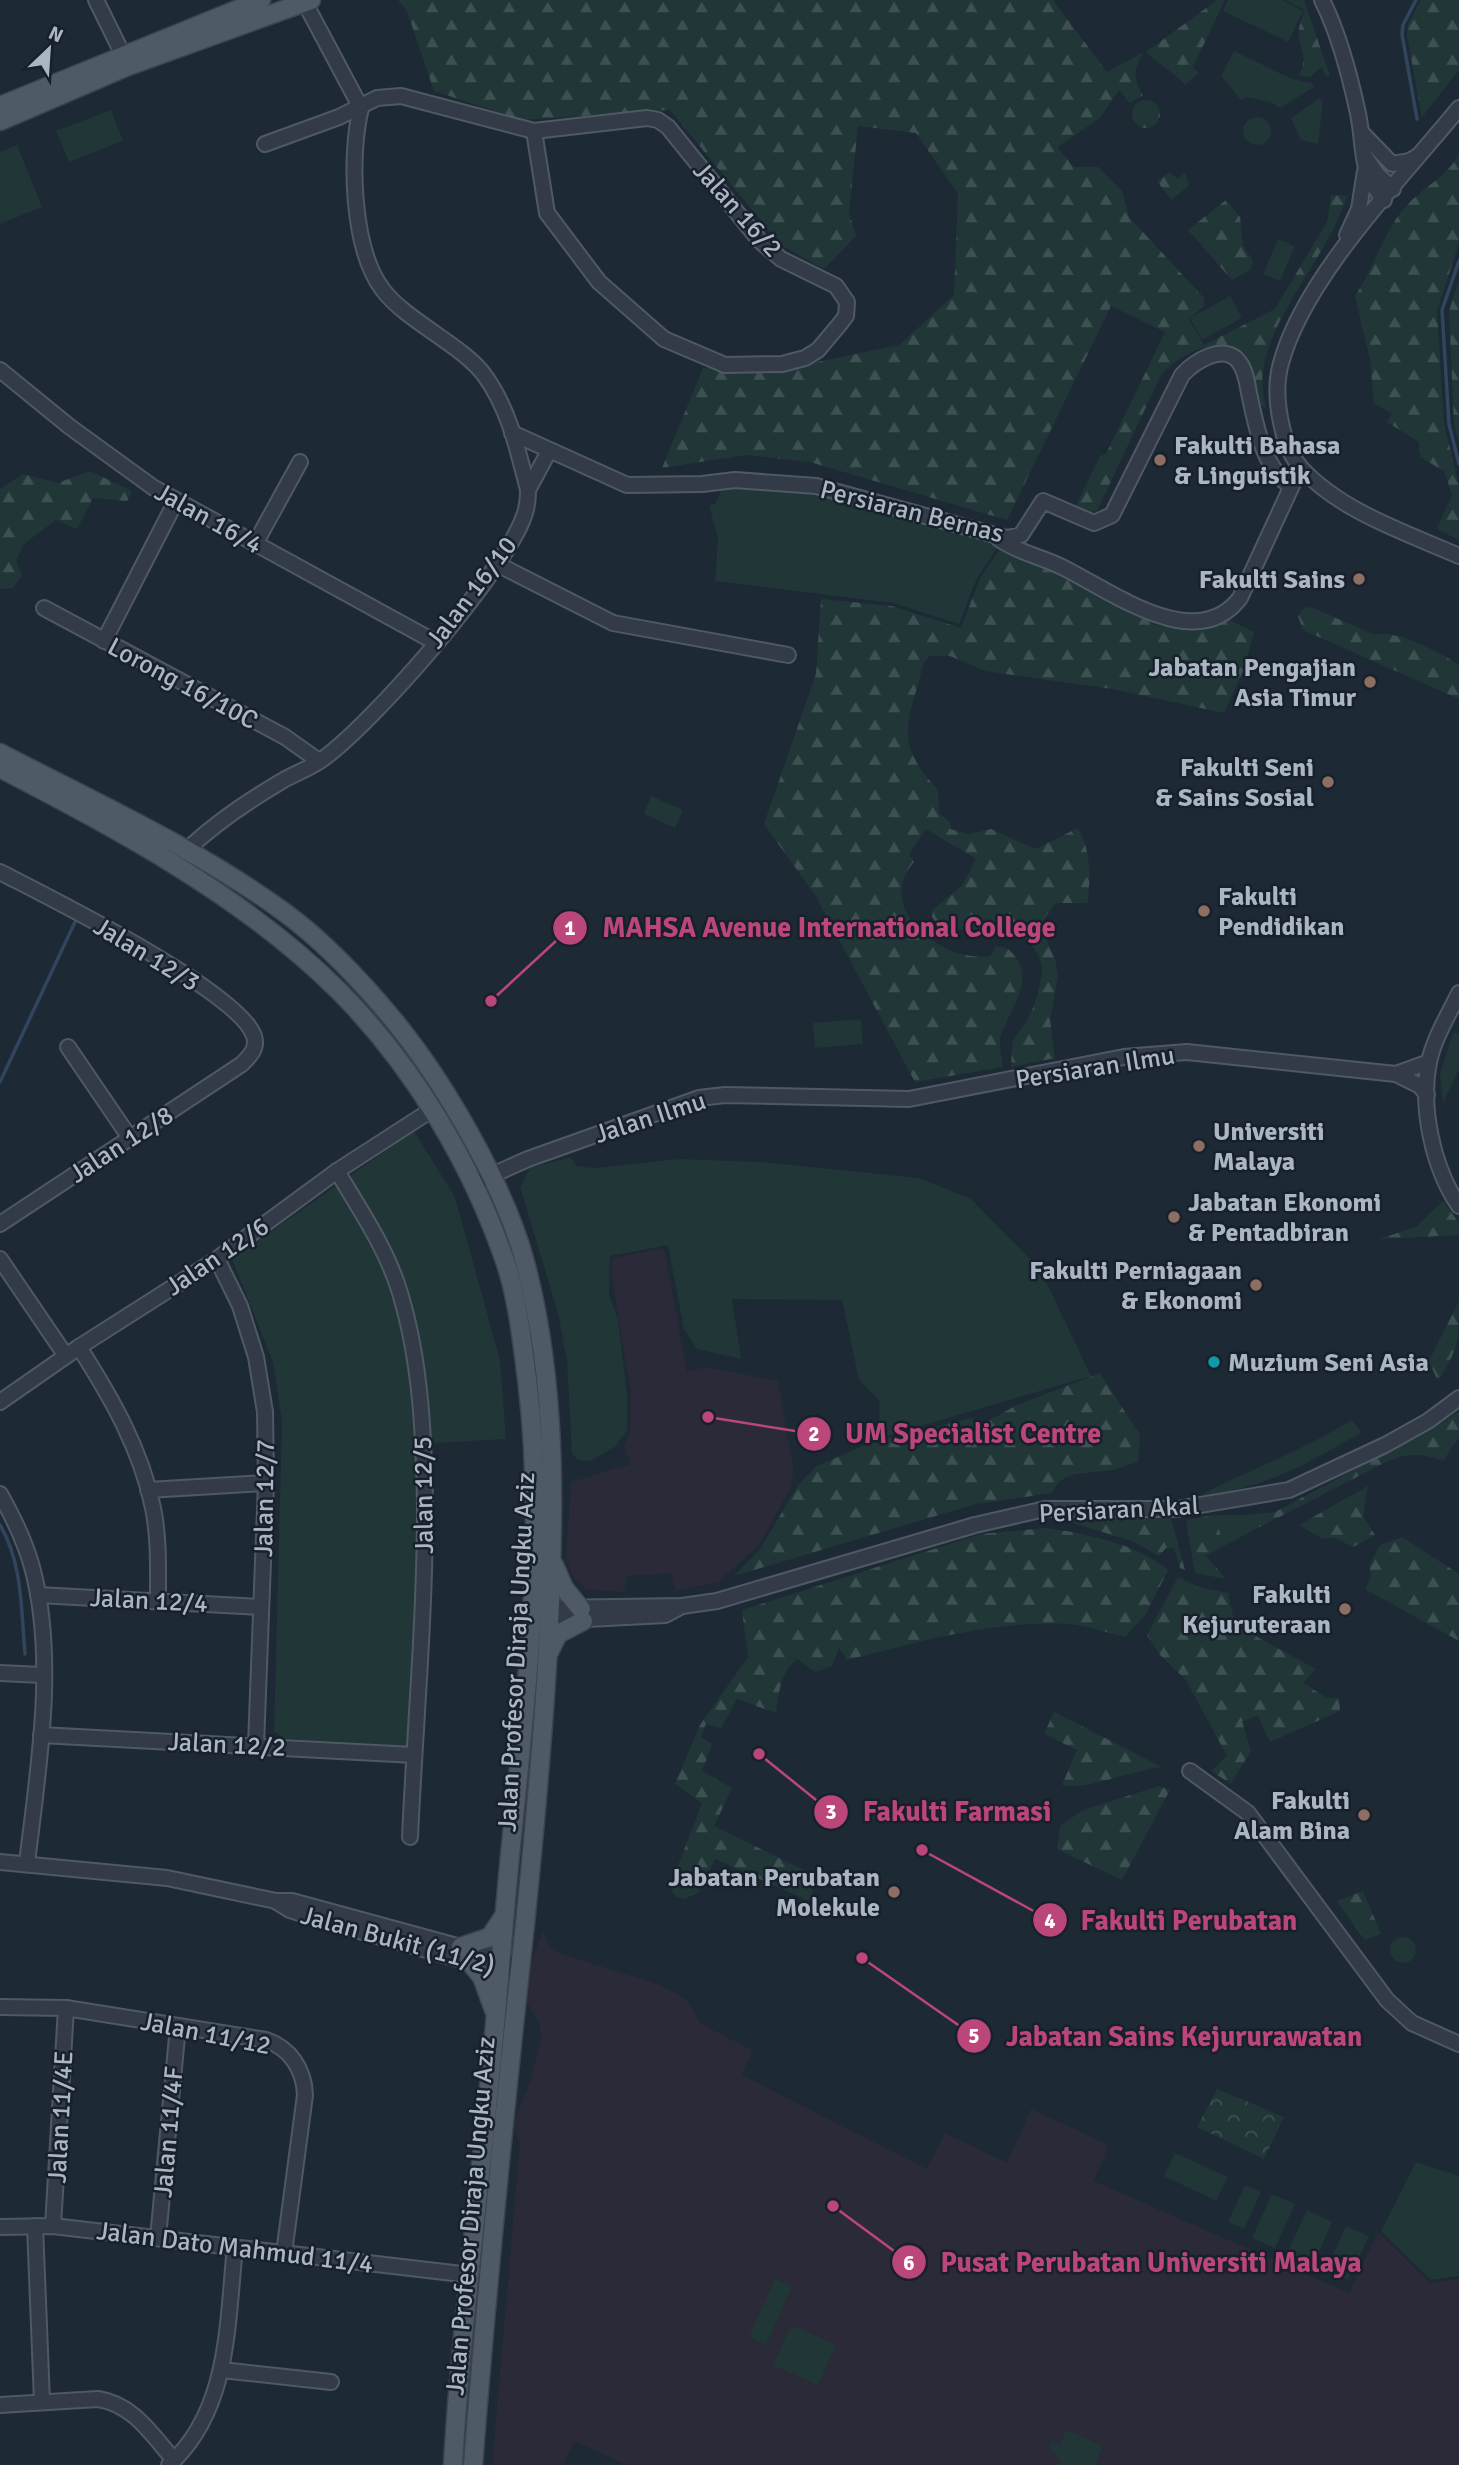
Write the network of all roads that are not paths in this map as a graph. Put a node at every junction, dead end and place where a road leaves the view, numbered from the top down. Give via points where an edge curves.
1 (96, 0) edge
2 (261, 0) edge
3 (1322, 0) edge
4 (308, 1) edge
5 (126, 60) junction
6 (0, 106) edge
7 (360, 108) junction
8 (1459, 108) edge
9 (0, 121) edge
10 (534, 131) junction
11 (1361, 132) junction
12 (265, 144) dead end
13 (1423, 152) junction
14 (1365, 164) junction
15 (1389, 195) junction
16 (1338, 256) junction
17 (0, 370) edge
18 (512, 433) junction
19 (549, 451) junction
20 (520, 458) junction
21 (300, 462) dead end
22 (1300, 468) junction
23 (1291, 487) junction
24 (528, 490) junction
25 (177, 501) junction
26 (1029, 523) junction
27 (995, 535) junction
28 (255, 544) junction
29 (1459, 556) edge
30 (1042, 557) junction
31 (497, 564) junction
32 (44, 608) dead end
33 (104, 641) junction
34 (435, 642) junction
35 (788, 655) dead end
36 (0, 740) edge
37 (0, 752) edge
38 (319, 761) junction
39 (0, 768) edge
40 (23, 772) junction
41 (0, 780) edge
42 (143, 825) junction
43 (135, 842) junction
44 (187, 850) junction
45 (0, 872) edge
46 (1459, 993) edge
47 (68, 1047) dead end
48 (1429, 1062) junction
49 (243, 1064) joint
50 (1396, 1074) junction
51 (1427, 1095) junction
52 (920, 1097) joint
53 (433, 1109) junction
54 (130, 1138) junction
55 (337, 1171) junction
56 (491, 1176) junction
57 (472, 1184) junction
58 (1459, 1206) edge
59 (0, 1224) edge
60 (0, 1259) edge
61 (216, 1259) junction
62 (79, 1347) junction
63 (66, 1356) junction
64 (1459, 1398) edge
65 (0, 1402) edge
66 (266, 1483) junction
67 (148, 1490) junction
68 (0, 1494) edge
69 (535, 1523) junction
70 (552, 1558) junction
71 (38, 1595) junction
72 (158, 1599) junction
73 (261, 1607) junction
74 (548, 1614) junction
75 (582, 1615) junction
76 (547, 1661) junction
77 (528, 1671) junction
78 (0, 1673) edge
79 (42, 1675) junction
80 (41, 1735) junction
81 (256, 1745) junction
82 (414, 1755) junction
83 (1190, 1771) dead end
84 (410, 1837) dead end
85 (0, 1863) edge
86 (27, 1863) junction
87 (506, 1908) junction
88 (465, 1954) junction
89 (500, 1964) junction
90 (520, 1968) junction
91 (0, 2007) edge
92 (66, 2008) junction
93 (496, 2016) junction
94 (178, 2026) junction
95 (1459, 2044) edge
96 (35, 2226) junction
97 (53, 2226) junction
98 (0, 2227) edge
99 (158, 2238) junction
100 (235, 2247) junction
101 (284, 2253) junction
102 (470, 2275) junction
103 (222, 2370) junction
104 (331, 2382) dead end
105 (42, 2401) junction
106 (0, 2405) edge
107 (171, 2463) edge
108 (453, 2465) edge
109 (472, 2465) edge

1 - 5 street
2 - 5 main road
3 - 11 street via 1340,43
4 - 5 main road
4 - 7 street
5 - 6 main road
5 - 9 main road
7 - 10 street, Jalan 16/2 via 377,98 401,96
7 - 12 street, Jalan 16/2
7 - 18 street, Jalan 16/10 via 354,139 354,184 370,260 383,290 484,373 503,405
8 - 13 street
10 - 10 street, Jalan 16/2 via 547,213 599,282 664,339 725,365 782,364 818,350 846,316 847,302 835,286 781,259 760,241 658,120
11 - 13 street via 1392,164
11 - 14 street
13 - 15 street
14 - 15 street via 1368,182
14 - 16 street via 1359,209
15 - 16 street
16 - 22 street via 1294,330 1280,365 1279,416 1286,444
17 - 25 street, Jalan 16/4 via 111,458
18 - 19 street, Persiaran Bernas
18 - 20 street, Jalan 16/10
19 - 20 street
19 - 24 street
19 - 27 street, Persiaran Bernas via 627,485 735,480 816,486
20 - 24 street, Jalan 16/10
21 - 28 street
22 - 23 street
22 - 29 street via 1353,507
23 - 26 street, Persiaran Bernas via 1264,450 1240,363 1231,355 1214,354 1192,365 1177,382 1112,515 1094,523 1043,501
23 - 30 street via 1240,598 1230,610 1205,621 1164,619
24 - 31 street, Jalan 16/10 via 524,516
25 - 28 street, Jalan 16/4
25 - 33 street
26 - 27 street, Persiaran Bernas via 1021,535
26 - 30 street via 1030,536
27 - 30 street
28 - 34 street, Jalan 16/4
31 - 34 street, Jalan 16/10
31 - 35 street via 613,623
32 - 33 street, Lorong 16/10C
33 - 38 street, Lorong 16/10C via 285,737
34 - 38 street, Jalan 16/10 via 355,733
36 - 42 main road via 110,798
37 - 40 main road, Jalan Profesor Diraja Ungku Aziz
38 - 44 street, Jalan 16/10 via 244,804
39 - 40 main road, Jalan Profesor Diraja Ungku Aziz
40 - 42 main road, Jalan Profesor Diraja Ungku Aziz
40 - 43 main road, Jalan Profesor Diraja Ungku Aziz
41 - 43 main road via 93,829
42 - 44 main road, Jalan Profesor Diraja Ungku Aziz
43 - 53 main road, Jalan Profesor Diraja Ungku Aziz via 241,909 289,946 342,994
44 - 56 main road, Jalan Profesor Diraja Ungku Aziz via 287,914 395,1022 440,1084
45 - 49 street, Jalan 12/3 via 104,927 206,990 253,1033 255,1043
46 - 48 street
47 - 54 street
48 - 50 street, Persiaran Ilmu
48 - 51 street
49 - 54 street, Jalan 12/8
50 - 51 street, Persiaran Ilmu via 1420,1086
50 - 52 street, Persiaran Ilmu via 1187,1052 1124,1056
51 - 58 street via 1437,1164
52 - 56 street, Jalan Ilmu via 699,1098
53 - 55 street, Jalan 12/6
53 - 57 main road, Jalan Profesor Diraja Ungku Aziz
54 - 59 street, Jalan 12/8
55 - 61 street, Jalan 12/6
55 - 82 street, Jalan 12/5 via 372,1228 400,1292 414,1354 424,1445 425,1563
56 - 57 street, Jalan Ilmu
56 - 70 main road, Jalan Profesor Diraja Ungku Aziz via 525,1259 541,1330 550,1402
57 - 69 main road, Jalan Profesor Diraja Ungku Aziz via 506,1266 522,1341 531,1414
60 - 63 street
61 - 62 street, Jalan 12/6
61 - 66 street, Jalan 12/7 via 240,1306 256,1357 265,1412
62 - 63 street, Jalan 12/6
62 - 67 street via 123,1420
63 - 65 street, Jalan 12/6
64 - 75 street, Persiaran Akal via 1385,1445 1289,1490 1164,1510 1045,1509 717,1601 682,1606 664,1615
66 - 67 street
66 - 73 street, Jalan 12/7
67 - 72 street via 158,1558
68 - 71 street via 19,1529
69 - 74 main road
69 - 77 main road, Jalan Profesor Diraja Ungku Aziz
70 - 74 main road, Jalan Profesor Diraja Ungku Aziz
70 - 75 main road
71 - 72 street, Jalan 12/4
71 - 79 street
72 - 73 street, Jalan 12/4
73 - 81 street, Jalan 12/7
74 - 75 street, Persiaran Akal
74 - 76 main road, Jalan Profesor Diraja Ungku Aziz
74 - 77 main road
75 - 76 main road via 558,1634
76 - 90 main road, Jalan Profesor Diraja Ungku Aziz
77 - 87 main road, Jalan Profesor Diraja Ungku Aziz
78 - 79 street
79 - 80 street
80 - 81 street, Jalan 12/2
80 - 86 street
81 - 82 street, Jalan 12/2
82 - 84 street, Jalan 12/5
83 - 95 street via 1248,1813 1387,2000 1412,2023
85 - 86 street, Jalan Bukit (11/2)
86 - 88 street, Jalan Bukit (11/2) via 167,1878 292,1901
87 - 88 main road via 490,1937
87 - 89 main road, Jalan Profesor Diraja Ungku Aziz
88 - 89 street, Jalan Bukit (11/2)
88 - 93 main road via 482,1977
89 - 90 street, Jalan Bukit (11/2)
89 - 93 main road, Jalan Profesor Diraja Ungku Aziz
90 - 109 main road, Jalan Profesor Diraja Ungku Aziz
91 - 92 street, Jalan 11/12
92 - 94 street, Jalan 11/12
92 - 97 street, Jalan 11/4E
93 - 102 main road, Jalan Profesor Diraja Ungku Aziz
94 - 99 street, Jalan 11/4F
94 - 101 street, Jalan 11/12 via 274,2042 288,2051 300,2073 305,2095
96 - 97 street, Jalan Dato Mahmud 11/4
96 - 98 street, Jalan Dato Mahmud 11/4
96 - 105 street
97 - 99 street, Jalan Dato Mahmud 11/4
99 - 100 street, Jalan Dato Mahmud 11/4
100 - 101 street, Jalan Dato Mahmud 11/4
100 - 103 street
101 - 102 street, Jalan Dato Mahmud 11/4
102 - 108 main road, Jalan Profesor Diraja Ungku Aziz
103 - 104 street
103 - 107 street via 207,2413
105 - 106 street
105 - 107 street via 99,2399 127,2407

